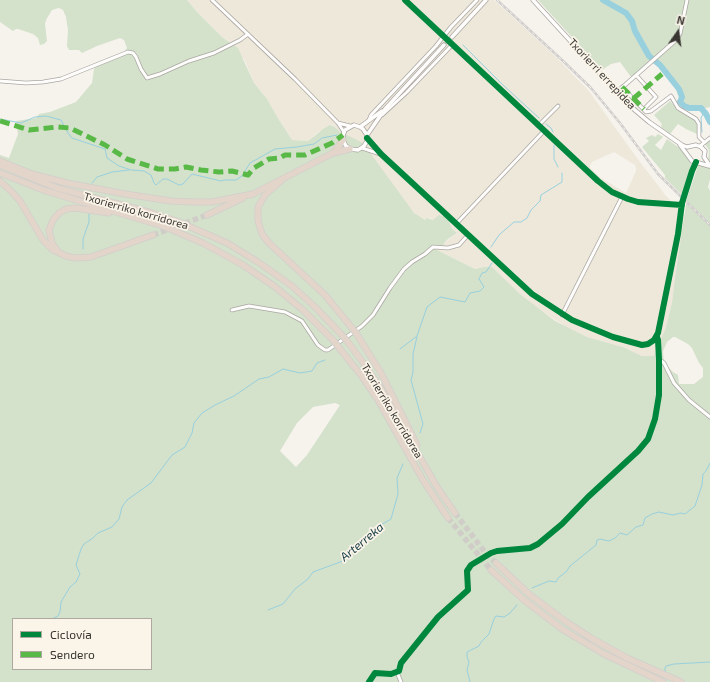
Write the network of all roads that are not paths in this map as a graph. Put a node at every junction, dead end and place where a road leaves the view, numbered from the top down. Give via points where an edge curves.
1 (212, 0) edge
2 (405, 0) edge
3 (477, 0) edge
4 (486, 0) edge
5 (533, 0) edge
6 (687, 0) edge
7 (248, 34) junction
8 (443, 37) junction
9 (452, 37) tunnel mouth
10 (444, 45) tunnel mouth
11 (452, 45) junction
12 (636, 75) junction
13 (0, 81) edge
14 (622, 87) junction
15 (617, 92) junction
16 (558, 106) dead end
17 (385, 109) junction
18 (644, 109) junction
19 (369, 120) junction
20 (377, 120) junction
21 (338, 123) junction
22 (350, 126) junction
23 (538, 126) junction
24 (360, 127) junction
25 (544, 131) junction
26 (344, 132) junction
27 (367, 137) junction
28 (710, 138) edge
29 (343, 140) junction
30 (677, 142) junction
31 (704, 142) junction
32 (693, 146) junction
33 (700, 146) junction
34 (362, 148) junction
35 (350, 149) junction
36 (333, 153) junction
37 (381, 154) junction
38 (688, 154) junction
39 (704, 157) junction
40 (692, 160) junction
41 (0, 161) edge
42 (697, 162) junction
43 (0, 165) edge
44 (710, 166) edge
45 (692, 171) junction
46 (0, 173) edge
47 (282, 180) junction
48 (0, 181) edge
49 (253, 194) junction
50 (622, 197) junction
51 (682, 205) junction
52 (207, 215) tunnel mouth
53 (137, 218) junction
54 (456, 224) junction
55 (153, 236) tunnel mouth
56 (468, 236) junction
57 (62, 254) junction
58 (232, 310) dead end
59 (562, 314) junction
60 (657, 337) junction
61 (660, 359) junction
62 (710, 417) edge
63 (437, 487) junction
64 (455, 513) tunnel mouth
65 (448, 518) tunnel mouth
66 (496, 563) tunnel mouth
67 (491, 570) tunnel mouth
68 (397, 672) junction
69 (369, 682) edge
70 (401, 682) edge
71 (663, 682) edge
72 (681, 682) edge

1 - 7 street
2 - 8 street
3 - 8 street
4 - 9 street
5 - 15 street, Txorierri errepidea
6 - 12 street via 680,34
7 - 13 street via 214,53 148,78 133,53 128,52 62,78 26,83
7 - 21 street
8 - 11 street
8 - 19 street
10 - 17 street
11 - 20 street
11 - 23 street
12 - 14 street
12 - 18 street via 656,97
14 - 15 street
14 - 18 street
15 - 30 street, Txorierri errepidea via 641,115
16 - 23 street
17 - 19 street
17 - 20 street
18 - 31 street via 646,112 651,111 671,96 678,108 696,119 699,124 699,137
19 - 24 street
20 - 27 street
21 - 22 street
21 - 26 street
22 - 24 street
22 - 26 street
23 - 25 street
24 - 27 street via 366,132
25 - 50 street via 598,181
25 - 54 street
26 - 29 street
27 - 34 street
27 - 37 street
28 - 31 street
29 - 35 street
29 - 36 highway
30 - 32 street, Txorierri errepidea via 687,147
30 - 38 street, Txorierri errepidea
31 - 33 street
32 - 33 street, Txorierri errepidea
32 - 38 street
33 - 39 street, Txorierri errepidea via 705,151
34 - 35 street
34 - 37 street
35 - 36 highway
36 - 47 highway
37 - 54 street
38 - 40 street, Txorierri errepidea
39 - 42 street
39 - 44 street, Txorierri errepidea
40 - 42 street, Txorierri errepidea
40 - 45 street
41 - 49 highway via 32,174 67,183 171,200 212,202
42 - 44 street, Txorierri errepidea
42 - 45 street
43 - 63 highway, Txorierriko korridorea, bridge via 57,188 179,222 226,243 287,283 315,307 347,341 380,387
45 - 51 street
46 - 53 highway, Txorierriko korridorea via 51,193
47 - 49 highway
47 - 63 highway via 265,195 258,207 260,229 269,243 335,306 354,331 381,373
48 - 57 highway via 20,201 43,240 53,250
49 - 52 highway
50 - 51 street via 638,202
50 - 59 street
51 - 60 street
53 - 57 highway via 80,208 62,211 52,220 50,230 52,243
53 - 65 highway, Txorierriko korridorea, bridge via 191,238 243,265 274,286 333,340 378,400
54 - 56 street
55 - 57 highway via 90,257 75,258
56 - 58 street via 459,245 448,248 432,247 412,262 390,288 373,315 328,350 318,345 302,321 285,312 249,306
56 - 59 street via 532,294
59 - 60 street via 633,344 648,344
60 - 61 street
61 - 62 street via 674,383 689,400
61 - 68 street via 655,419 648,439 638,451 538,544 530,548 497,551 471,565 467,571 468,590 438,617 401,662
63 - 64 highway, Txorierriko korridorea
66 - 72 highway via 530,595 565,622 627,658
67 - 71 highway via 562,629 604,654
68 - 69 street via 375,672
68 - 70 street

